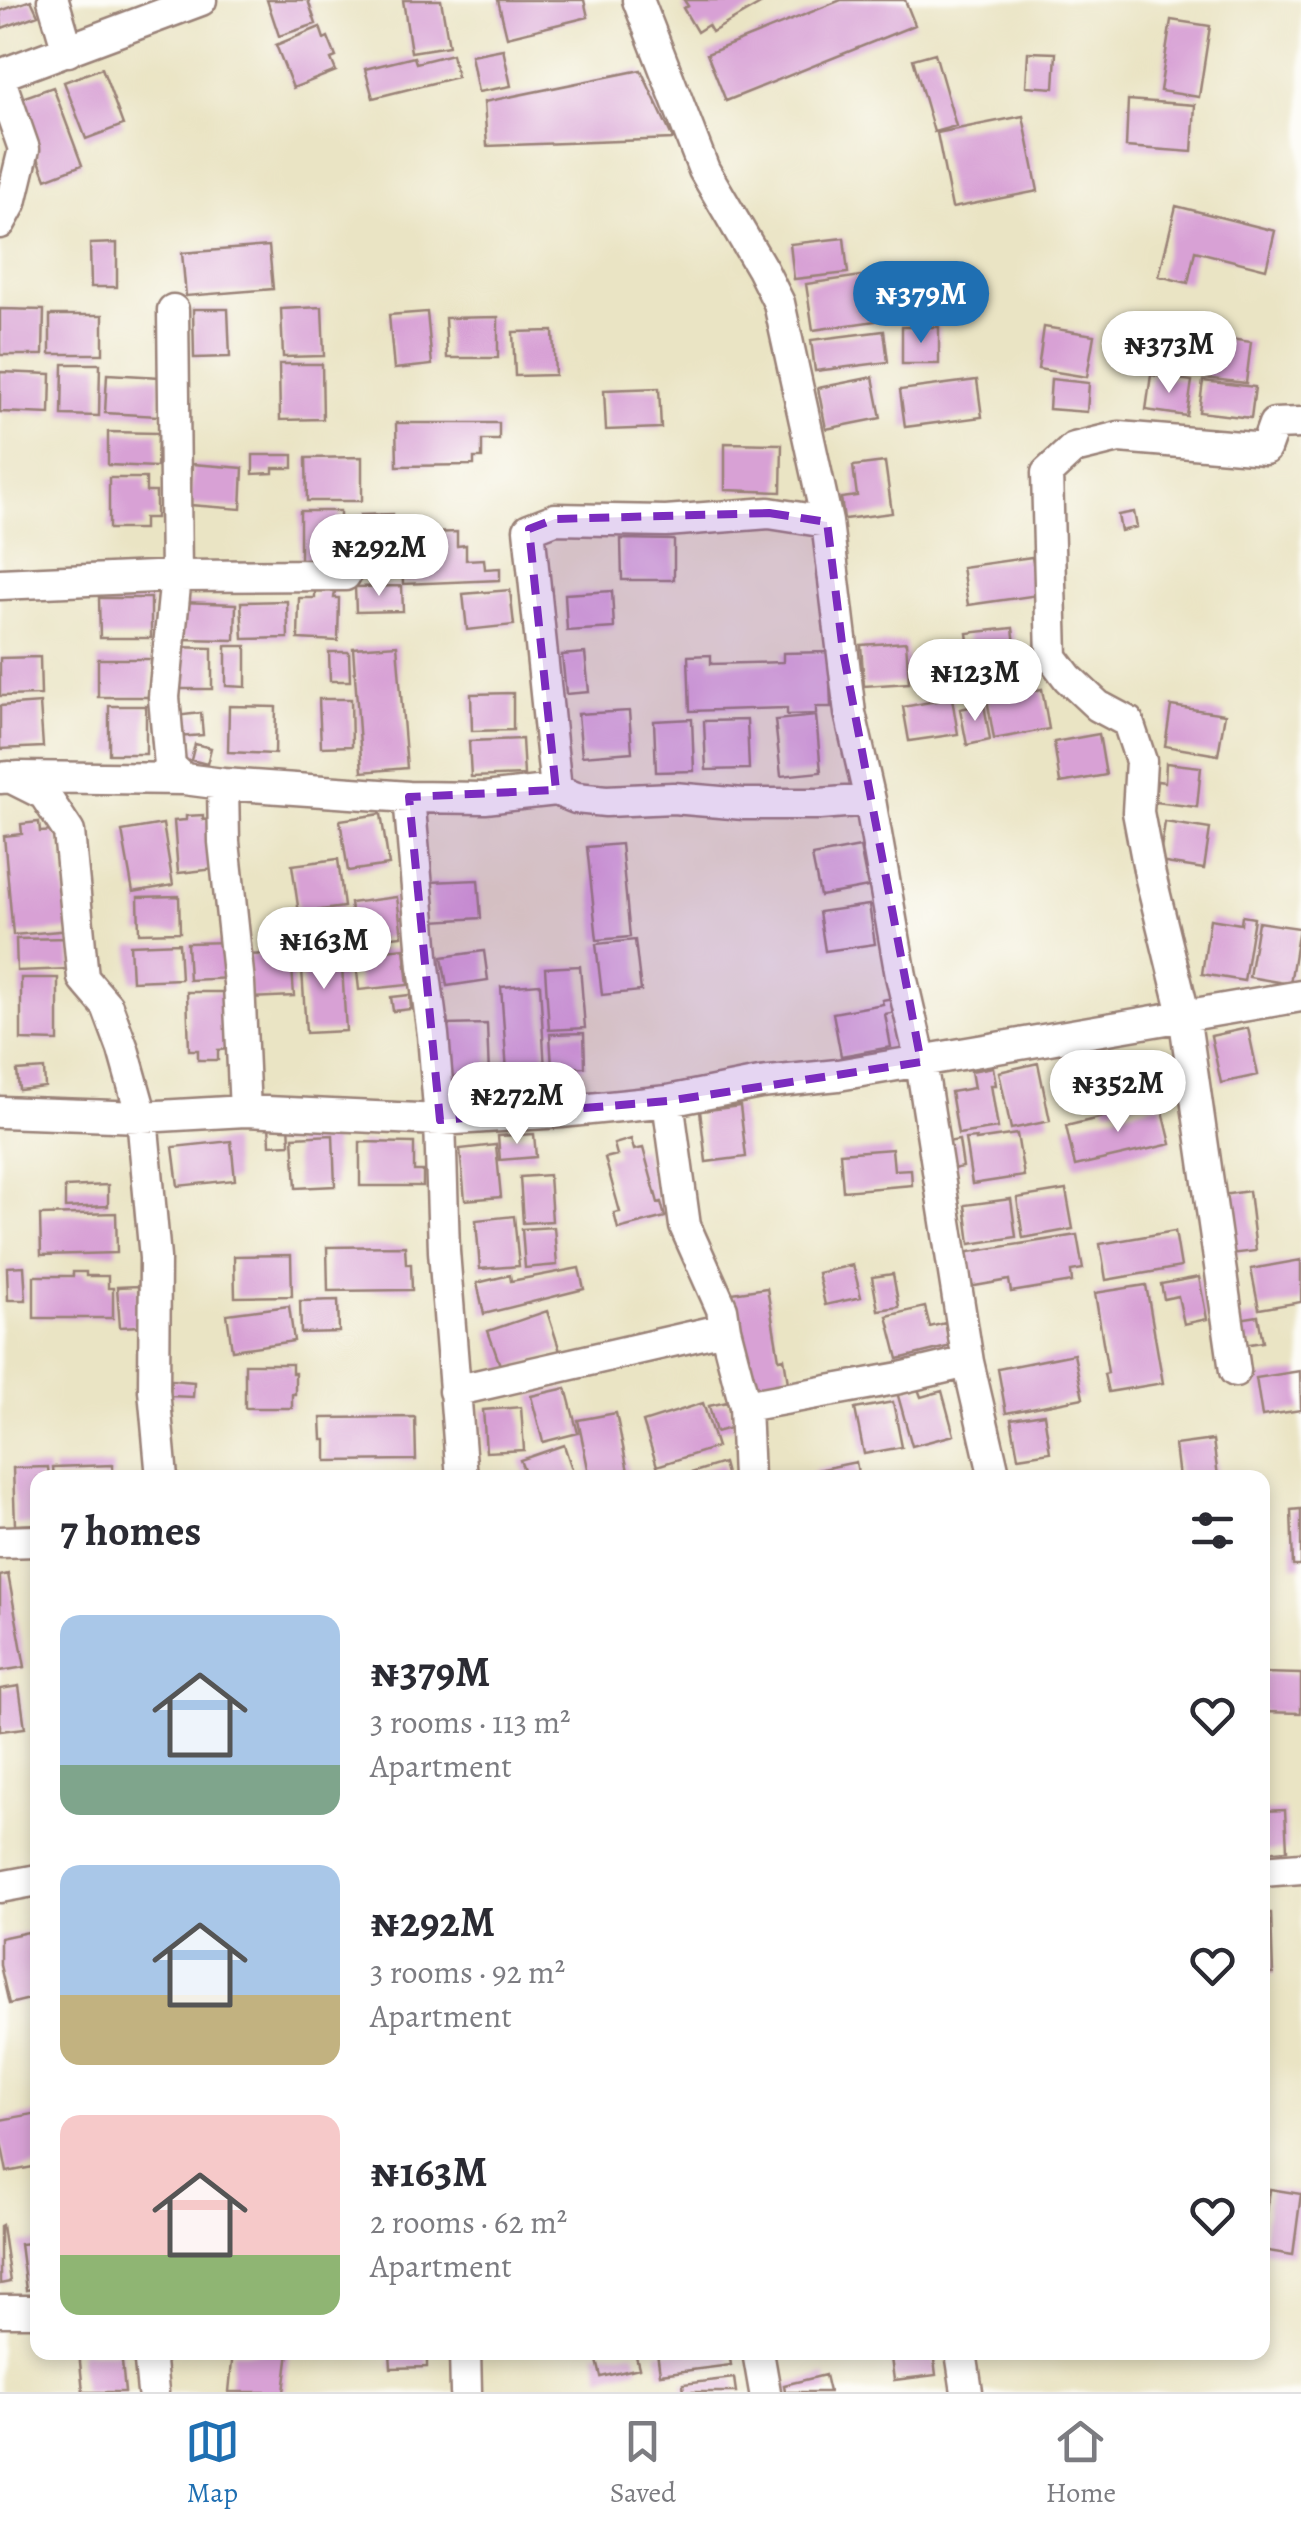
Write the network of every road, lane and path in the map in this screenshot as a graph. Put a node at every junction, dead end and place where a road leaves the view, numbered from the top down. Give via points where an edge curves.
1 (53, 0) edge
2 (201, 0) edge
3 (638, 0) edge
4 (68, 51) junction
5 (0, 78) edge
6 (0, 223) edge
7 (174, 310) dead end
8 (1301, 422) edge
9 (827, 522) junction
10 (345, 575) dead end
11 (176, 576) junction
12 (0, 584) edge
13 (5, 778) edge
14 (184, 778) junction
15 (223, 784) junction
16 (556, 790) junction
17 (409, 797) junction
18 (870, 800) junction
19 (1301, 996) edge
20 (1184, 1014) junction
21 (922, 1062) junction
22 (668, 1100) junction
23 (0, 1112) edge
24 (245, 1112) junction
25 (142, 1117) junction
26 (440, 1120) junction
27 (724, 1329) junction
28 (968, 1362) junction
29 (1235, 1371) dead end
30 (454, 1391) junction
31 (746, 1406) junction
32 (161, 1470) edge
33 (461, 1470) edge
34 (748, 1470) edge
35 (993, 1470) edge
36 (30, 1541) edge
37 (0, 1542) edge
38 (1301, 1868) edge
39 (1270, 1870) edge
40 (30, 1881) edge
41 (0, 1886) edge
42 (0, 2311) edge
43 (30, 2311) edge
44 (150, 2360) edge
45 (465, 2360) edge
46 (759, 2360) edge
47 (962, 2360) edge
48 (152, 2392) edge
49 (466, 2392) edge
50 (765, 2392) edge
51 (967, 2392) edge

1 - 4 street
2 - 4 street
3 - 9 street via 704,170 779,303
4 - 5 street
5 - 6 street via 24,149
7 - 11 street
8 - 20 street via 1274,424 1266,449 1119,437 1074,448 1047,474 1052,657 1098,706 1128,722 1142,761 1141,828
9 - 16 street via 769,514 666,522 555,519 529,530
9 - 18 street via 850,713
10 - 11 street
11 - 12 street
11 - 14 street via 164,696 170,766
13 - 14 street
13 - 25 street via 44,794 69,832 82,978 107,1006
14 - 15 street
15 - 17 street
15 - 24 street
16 - 17 street
16 - 18 street via 606,801
17 - 26 street
18 - 21 street
19 - 20 street
20 - 21 street
20 - 29 street
21 - 22 street
21 - 28 street
22 - 26 street
22 - 27 street via 684,1226 722,1309
23 - 25 street
24 - 25 street
24 - 26 street
25 - 32 street via 155,1258
26 - 30 street
27 - 30 street
27 - 31 street
28 - 31 street
28 - 35 street
30 - 33 street
31 - 34 street
36 - 37 street
38 - 39 street
40 - 41 street
42 - 43 street
44 - 48 street
45 - 49 street
46 - 50 street
47 - 51 street

